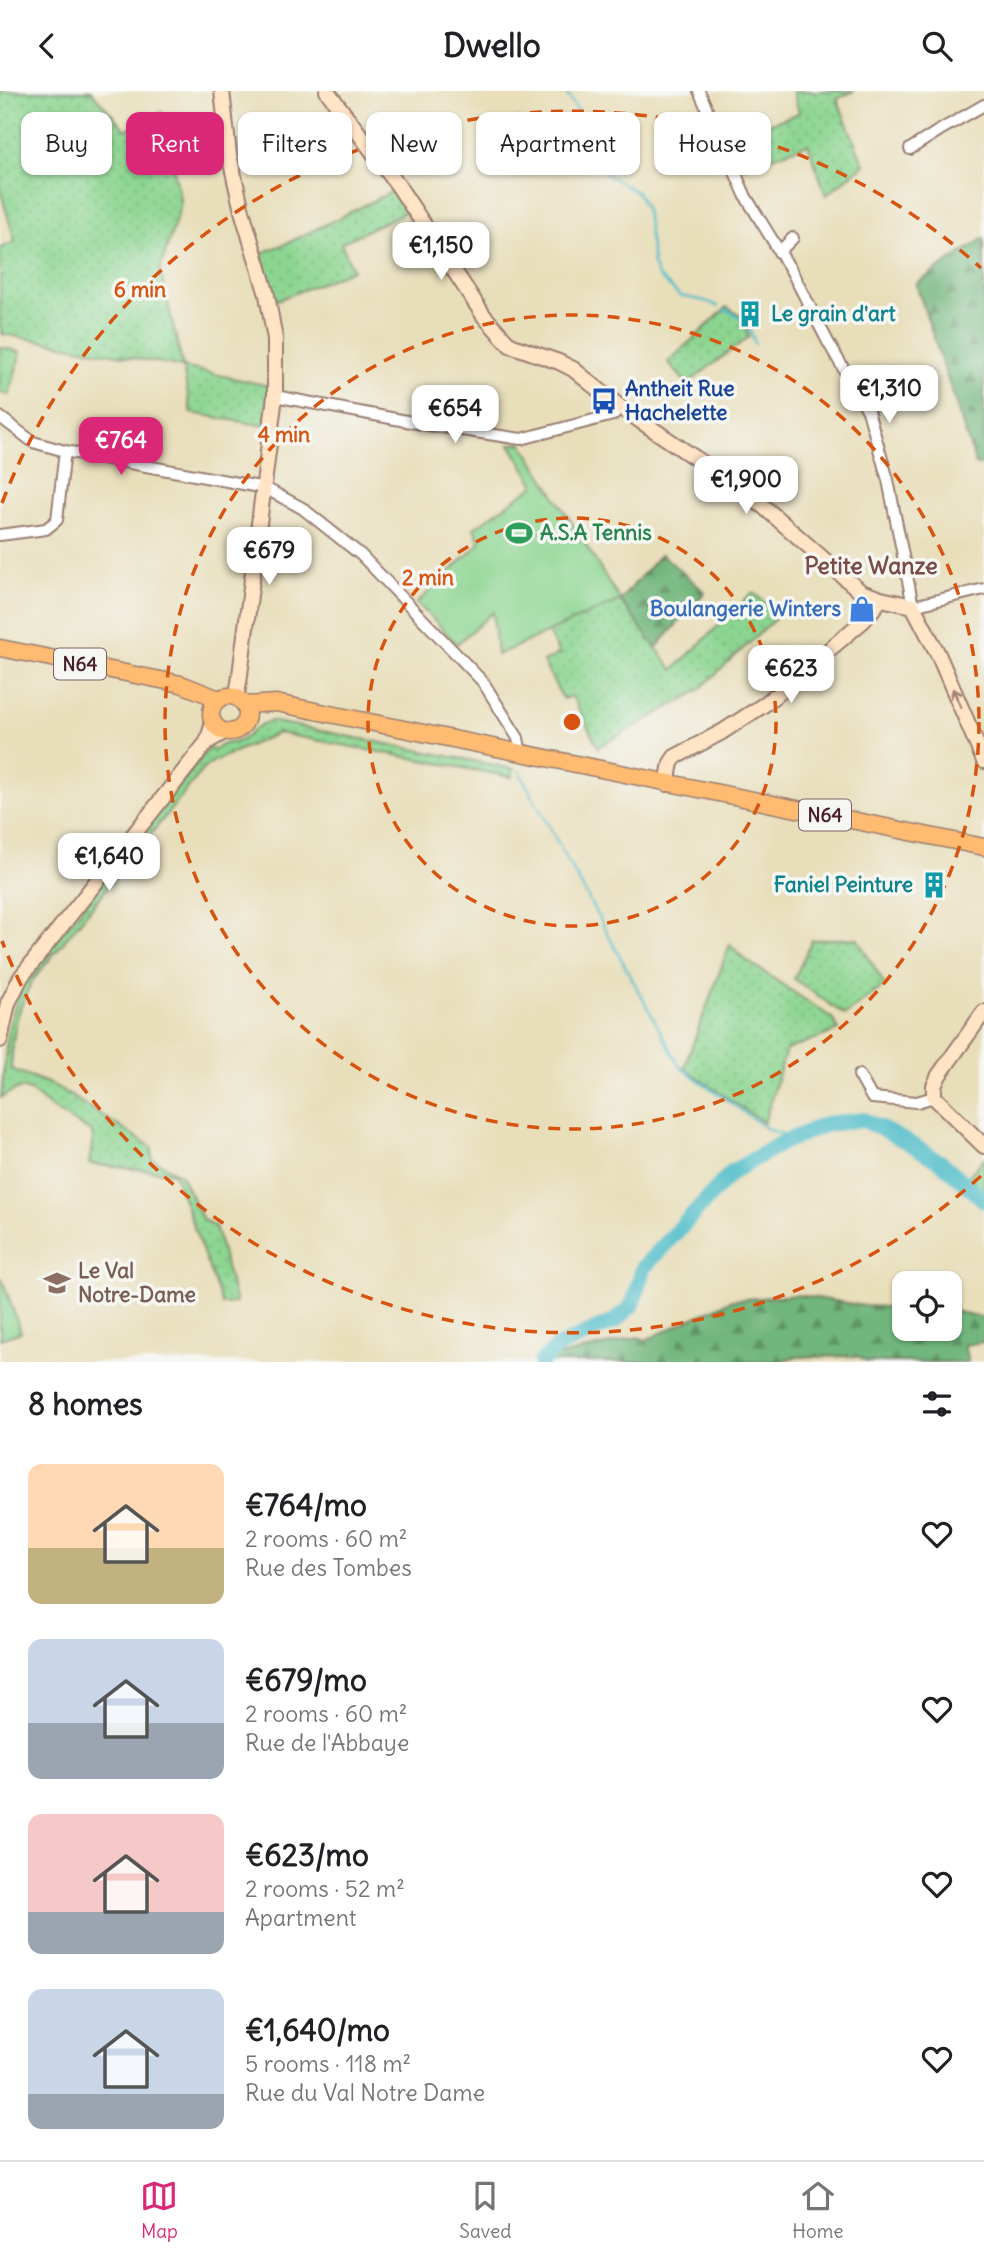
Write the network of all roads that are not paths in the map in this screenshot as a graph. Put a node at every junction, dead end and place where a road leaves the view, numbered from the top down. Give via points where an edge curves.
1 (222, 91) edge
2 (327, 91) edge
3 (699, 91) edge
4 (984, 105) edge
5 (911, 149) dead end
6 (793, 237) dead end
7 (779, 252) junction
8 (275, 396) junction
9 (620, 407) junction
10 (0, 417) edge
11 (65, 451) junction
12 (265, 488) junction
13 (0, 535) edge
14 (984, 589) edge
15 (881, 599) junction
16 (913, 606) junction
17 (0, 648) edge
18 (243, 707) junction
19 (217, 717) junction
20 (521, 754) junction
21 (984, 761) edge
22 (667, 784) junction
23 (984, 847) edge
24 (984, 1012) edge
25 (0, 1040) edge
26 (859, 1075) dead end
27 (934, 1097) junction
28 (984, 1146) edge

1 - 8 street via 229,154 275,339
2 - 9 street via 397,184 484,316 510,345 573,369
3 - 7 street via 746,197
4 - 5 street
6 - 7 street
7 - 16 street via 868,411 888,480
8 - 9 street via 521,439 613,415
8 - 12 street
9 - 15 street via 764,507 861,592
10 - 11 street via 33,442
11 - 12 street
11 - 13 street via 57,520 46,529
12 - 18 street via 239,683
12 - 20 street via 302,508 361,555 447,642 484,683 518,738
14 - 16 street
15 - 16 street
15 - 22 street via 863,621 765,703 675,757
21 -> 16 street
17 - 19 main road, N64 via 181,684
18 - 19 main road, N64 via 224,696
18 - 19 main road, N64 via 239,730 232,733
18 - 20 main road, N64 via 323,713
19 - 25 street via 207,742 21,977 8,1003
20 - 22 main road, N64
22 - 23 main road, N64
24 - 27 street via 939,1075
26 - 27 street via 872,1098 917,1102
27 - 28 street

